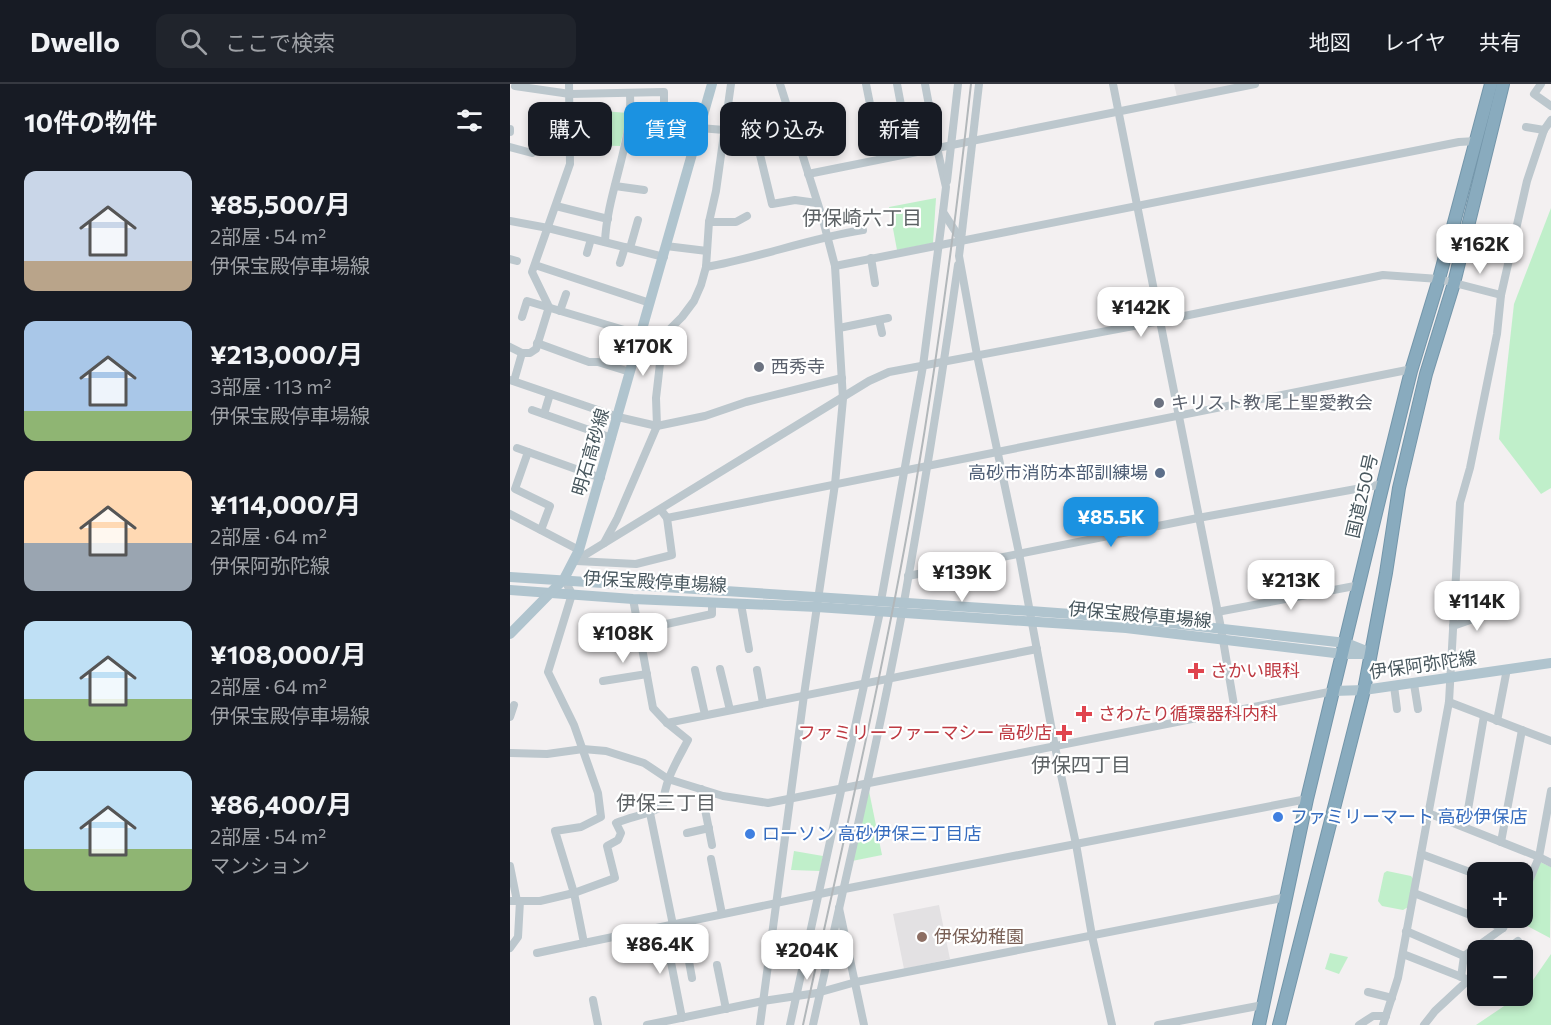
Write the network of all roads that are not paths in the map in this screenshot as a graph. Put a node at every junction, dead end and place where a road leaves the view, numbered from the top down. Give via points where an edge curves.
1 (569, 84) edge
2 (712, 84) edge
3 (731, 84) edge
4 (780, 84) edge
5 (866, 84) edge
6 (897, 84) edge
7 (925, 84) edge
8 (958, 84) edge
9 (979, 84) edge
10 (1113, 84) edge
11 (1255, 84) edge
12 (1491, 84) edge
13 (1503, 84) edge
14 (1541, 84) edge
15 (515, 86) dead end
16 (630, 93) junction
17 (570, 94) junction
18 (630, 102) edge
19 (664, 102) edge
20 (707, 102) edge
21 (728, 102) edge
22 (785, 102) edge
23 (900, 102) edge
24 (928, 102) edge
25 (1551, 106) edge
26 (1118, 111) junction
27 (1551, 120) edge
28 (1526, 127) dead end
29 (1545, 130) junction
30 (973, 141) junction
31 (1476, 141) junction
32 (951, 145) junction
33 (624, 146) edge
34 (510, 147) edge
35 (942, 147) edge
36 (528, 152) edge
37 (692, 156) edge
38 (721, 156) edge
39 (760, 156) edge
40 (802, 156) edge
41 (895, 156) edge
42 (939, 156) edge
43 (880, 159) junction
44 (808, 174) junction
45 (615, 186) junction
46 (946, 188) junction
47 (644, 190) dead end
48 (817, 203) junction
49 (556, 206) junction
50 (1138, 206) junction
51 (944, 212) junction
52 (747, 216) dead end
53 (608, 219) junction
54 (638, 220) dead end
55 (510, 221) edge
56 (709, 222) junction
57 (549, 228) junction
58 (863, 230) dead end
59 (827, 236) junction
60 (591, 239) junction
61 (961, 240) junction
62 (605, 242) junction
63 (939, 245) junction
64 (627, 247) junction
65 (707, 251) junction
66 (665, 252) junction
67 (587, 253) dead end
68 (959, 256) junction
69 (872, 258) junction
70 (620, 263) dead end
71 (535, 265) junction
72 (835, 266) junction
73 (706, 267) junction
74 (1446, 281) junction
75 (876, 283) dead end
76 (566, 294) dead end
77 (1502, 295) junction
78 (650, 303) junction
79 (549, 307) junction
80 (560, 311) junction
81 (522, 317) dead end
82 (1160, 321) junction
83 (839, 328) junction
84 (882, 333) dead end
85 (641, 335) junction
86 (537, 343) junction
87 (510, 347) edge
88 (522, 353) junction
89 (977, 355) junction
90 (944, 362) junction
91 (923, 366) junction
92 (1412, 369) junction
93 (630, 372) junction
94 (842, 378) junction
95 (512, 381) edge
96 (550, 394) junction
97 (843, 399) junction
98 (532, 410) dead end
99 (544, 414) junction
100 (1178, 416) junction
101 (618, 417) junction
102 (657, 426) junction
103 (612, 438) junction
104 (517, 448) dead end
105 (528, 452) junction
106 (998, 453) junction
107 (927, 466) junction
108 (905, 471) junction
109 (601, 478) junction
110 (835, 484) junction
111 (1383, 484) junction
112 (661, 510) junction
113 (510, 514) edge
114 (667, 518) junction
115 (1198, 518) junction
116 (541, 530) junction
117 (604, 543) junction
118 (1019, 553) junction
119 (577, 556) junction
120 (908, 576) junction
121 (510, 577) edge
122 (564, 579) junction
123 (1360, 585) junction
124 (510, 590) edge
125 (552, 593) junction
126 (572, 594) junction
127 (633, 599) junction
128 (712, 602) junction
129 (817, 602) junction
130 (741, 604) junction
131 (880, 607) junction
132 (903, 608) junction
133 (1030, 611) junction
134 (1217, 612) junction
135 (1493, 612) dead end
136 (1032, 623) junction
137 (1453, 626) junction
138 (639, 630) junction
139 (510, 634) edge
140 (1221, 634) junction
141 (749, 649) dead end
142 (1037, 649) junction
143 (1344, 649) junction
144 (1371, 653) junction
145 (1551, 663) edge
146 (720, 669) dead end
147 (1507, 669) junction
148 (757, 670) dead end
149 (647, 674) junction
150 (699, 674) dead end
151 (888, 679) junction
152 (1449, 679) junction
153 (603, 681) dead end
154 (865, 684) junction
155 (1414, 684) junction
156 (1394, 686) junction
157 (1364, 690) junction
158 (1334, 692) junction
159 (804, 695) junction
160 (1449, 702) junction
161 (763, 704) junction
162 (514, 705) dead end
163 (1418, 709) dead end
164 (730, 710) junction
165 (1397, 710) dead end
166 (1235, 711) junction
167 (705, 715) junction
168 (1484, 716) junction
169 (510, 717) edge
170 (1497, 721) junction
171 (667, 723) junction
172 (1522, 730) junction
173 (1551, 741) edge
174 (1055, 747) junction
175 (583, 749) junction
176 (510, 753) edge
177 (668, 779) junction
178 (866, 785) junction
179 (701, 789) junction
180 (843, 790) junction
181 (1551, 792) edge
182 (1307, 799) junction
183 (790, 800) junction
184 (1550, 806) edge
185 (650, 813) junction
186 (1428, 813) junction
187 (1548, 825) edge
188 (1465, 827) junction
189 (709, 828) junction
190 (687, 833) dead end
191 (1501, 842) junction
192 (1077, 843) junction
193 (712, 845) dead end
194 (1421, 854) junction
195 (1539, 857) junction
196 (711, 859) dead end
197 (1551, 863) edge
198 (510, 866) edge
199 (1467, 871) edge
200 (1533, 871) edge
201 (842, 889) junction
202 (574, 893) junction
203 (1413, 893) junction
204 (820, 894) junction
205 (1287, 897) junction
206 (515, 901) edge
207 (776, 903) junction
208 (839, 905) junction
209 (722, 914) junction
210 (1467, 914) edge
211 (673, 925) junction
212 (1503, 928) edge
213 (1406, 931) junction
214 (1092, 936) junction
215 (584, 943) junction
216 (510, 948) edge
217 (537, 953) dead end
218 (1403, 954) junction
219 (1464, 956) junction
220 (717, 965) dead end
221 (1467, 976) edge
222 (692, 978) dead end
223 (1464, 978) junction
224 (856, 982) junction
225 (820, 992) junction
226 (1368, 992) dead end
227 (797, 996) junction
228 (1392, 998) junction
229 (593, 1000) dead end
230 (763, 1001) junction
231 (1263, 1005) junction
232 (726, 1009) junction
233 (681, 1018) junction
234 (1385, 1020) edge
235 (598, 1025) edge
236 (649, 1025) edge
237 (760, 1025) edge
238 (790, 1025) edge
239 (813, 1025) edge
240 (864, 1025) edge
241 (1112, 1025) edge
242 (1158, 1025) edge
243 (1259, 1025) edge
244 (1279, 1025) edge
245 (1359, 1025) edge
246 (1424, 1025) edge

1 - 17 street
2 - 20 main road, 明石高砂線
3 - 21 street
4 - 22 street
5 - 43 street
6 - 23 street
7 - 24 street
8 - 32 street
9 - 30 street
10 - 26 street
11 - 26 street
12 - 31 highway, 国道250号
13 - 74 highway, 国道250号
14 - 25 street via 1534,94
15 - 17 street
16 - 17 street
16 - 18 street
16 - 19 street via 664,92
17 - 49 street via 570,164
26 - 30 street
26 - 50 street
27 - 29 street
28 - 29 street
29 - 77 street via 1527,181
30 - 32 street
30 - 61 street
31 - 50 street
31 - 74 highway, 国道250号
32 - 35 street
32 - 46 street
33 - 45 street
34 - 36 street
37 - 66 main road, 明石高砂線
38 - 56 street
39 - 48 street via 772,204 795,200
40 - 44 street
41 - 43 street
42 - 46 street
43 - 44 street
44 - 48 street
45 - 47 street
45 - 53 street
46 - 51 street
48 - 59 street
49 - 53 street
49 - 57 street
50 - 61 street
50 - 82 street
51 - 61 street
51 - 63 street
52 - 56 street via 736,222
53 - 62 street
54 - 64 street
55 - 57 street
56 - 65 street
57 - 60 street
57 - 71 street
58 - 59 street
59 - 72 street
59 - 73 street via 747,260
60 - 62 street
60 - 67 street
61 - 63 street
61 - 68 street
62 - 64 street
63 - 69 street
63 - 91 street
64 - 66 street
64 - 70 street
65 - 66 street
65 - 73 street
66 - 78 main road, 明石高砂線
68 - 89 street
68 - 90 street
69 - 72 street
69 - 75 street
71 - 78 street
71 - 79 street via 532,272
72 - 83 street
73 - 102 street via 694,301 670,329 661,355
74 - 77 street
74 - 82 street via 1383,275
74 - 92 highway, 国道250号
74 - 144 highway, 国道250号 via 1399,488
76 - 80 street
77 - 137 street via 1460,503
78 - 85 main road, 明石高砂線
79 - 80 street
79 - 81 street via 527,301
79 - 86 street
80 - 85 street
82 - 89 street
82 - 100 street
83 - 84 street via 883,319
83 - 94 street
85 - 93 main road, 明石高砂線
86 - 88 street via 536,349
86 - 93 street
87 - 88 street
88 - 95 street
89 - 90 street
89 - 106 street
90 - 91 street
90 - 107 street
91 - 97 street via 886,373
91 - 108 street
92 - 100 street
92 - 111 highway, 国道250号
93 - 101 main road, 明石高砂線
94 - 97 street
94 - 102 street
95 - 96 street
96 - 99 street
96 - 101 street
97 - 110 street
97 - 112 street
98 - 99 street
99 - 103 street
100 - 106 street
100 - 115 street
101 - 102 street
101 - 103 main road, 明石高砂線
102 - 117 street
103 - 109 main road, 明石高砂線
104 - 105 street
105 - 109 street
105 - 116 street via 515,489 550,506
106 - 107 street
106 - 118 street
107 - 108 street
107 - 120 street
108 - 110 street
108 - 131 street
109 - 119 main road, 明石高砂線
110 - 114 street
110 - 129 street
111 - 115 street
111 - 123 highway, 国道250号
112 - 114 street
112 - 117 street
113 - 116 street
114 - 119 street via 672,555 636,564
115 - 118 street
115 - 134 street
116 - 119 street
117 - 119 street
118 - 120 street
118 - 133 street
119 - 122 main road, 明石高砂線
120 - 132 street
121 - 122 main road, 伊保宝殿停車場線
122 - 125 main road, 明石高砂線
122 - 126 street
122 - 129 main road, 伊保宝殿停車場線
123 - 134 street
123 - 143 highway, 国道250号
124 - 125 main road, 伊保宝殿停車場線
125 - 126 main road, 伊保宝殿停車場線
125 - 139 main road, 明石高砂線
126 - 127 main road, 伊保宝殿停車場線
126 - 175 street via 548,672
127 - 128 main road, 伊保宝殿停車場線
127 - 138 street
128 - 130 main road, 伊保宝殿停車場線
128 - 138 street via 712,614
129 - 130 main road, 伊保宝殿停車場線
129 - 131 main road, 伊保宝殿停車場線
129 - 159 street
130 - 141 street
131 - 132 main road, 伊保宝殿停車場線
131 - 154 street
132 - 133 main road, 伊保宝殿停車場線
132 - 136 main road, 伊保宝殿停車場線
132 - 151 street
133 - 136 street
133 - 140 main road, 伊保宝殿停車場線
134 - 140 street
135 - 137 street
136 - 140 main road, 伊保宝殿停車場線
136 - 142 street
137 - 152 street
138 - 149 street
140 - 143 main road, 伊保宝殿停車場線
140 - 166 street
142 - 151 street
142 - 174 street
143 - 144 main road, 伊保宝殿停車場線
143 - 158 highway, 国道250号
144 - 157 highway, 国道250号
145 - 147 main road, 伊保阿弥陀線
146 - 164 street
147 - 152 main road, 伊保阿弥陀線
147 - 170 street
148 - 161 street
149 - 153 street
149 - 171 street via 653,708
150 - 167 street
151 - 154 street
151 - 178 street
152 - 155 main road, 伊保阿弥陀線
152 - 160 street
154 - 159 street
154 - 180 street
155 - 156 main road, 伊保阿弥陀線
155 - 163 street
156 - 157 main road, 伊保阿弥陀線
156 - 165 street
157 - 158 main road, 伊保阿弥陀線
157 - 244 highway, 国道250号
158 - 166 street
158 - 182 highway, 国道250号
159 - 161 street
159 - 183 street
160 - 168 street
160 - 186 street
161 - 164 street
162 - 169 street
164 - 167 street
166 - 174 street
167 - 171 street
168 - 170 street
168 - 188 street
170 - 172 street
171 - 177 street via 688,740
172 - 173 street
172 - 191 street
174 - 178 street
174 - 192 street
175 - 176 street via 547,754
175 - 177 street via 606,751 644,763
175 - 202 street via 598,793 601,817 581,827 555,831
177 - 179 street
177 - 185 street via 663,806
178 - 180 street
178 - 201 street
179 - 183 street via 755,802
179 - 189 street
180 - 183 street
180 - 204 street
181 - 184 street
182 - 192 street
182 - 205 highway, 国道250号
183 - 207 street
184 - 187 street
185 - 202 street via 616,823 621,834 607,846 615,878
185 - 211 street
186 - 188 street
186 - 194 street
187 - 195 street
188 - 191 street
189 - 190 street
189 - 193 street
191 - 195 street
192 - 201 street
192 - 214 street
194 - 199 street
194 - 203 street
195 - 197 street
195 - 200 street
196 - 209 street
198 - 206 street
201 - 204 street
201 - 208 street
202 - 206 street via 540,901
202 - 215 street
203 - 210 street
203 - 213 street
204 - 207 street
204 - 227 street
205 - 214 street
205 - 231 highway, 国道250号
206 - 216 street via 518,937
207 - 209 street
207 - 230 street
208 - 224 street
208 - 225 street
209 - 211 street
211 - 215 street
211 - 222 street via 693,967
211 - 233 street
212 - 219 street
213 - 218 street
213 - 219 street
214 - 224 street
214 - 241 street
215 - 217 street
218 - 223 street
218 - 228 street
219 - 223 street
220 - 232 street
221 - 223 street
223 - 246 street
224 - 225 street
224 - 240 street
225 - 227 street
225 - 239 street
226 - 228 street
227 - 230 street
227 - 238 street
228 - 234 street
229 - 235 street
230 - 232 street
230 - 237 street
231 - 242 street
231 - 243 highway, 国道250号
232 - 233 street
233 - 236 street
234 - 245 street via 1373,1016

